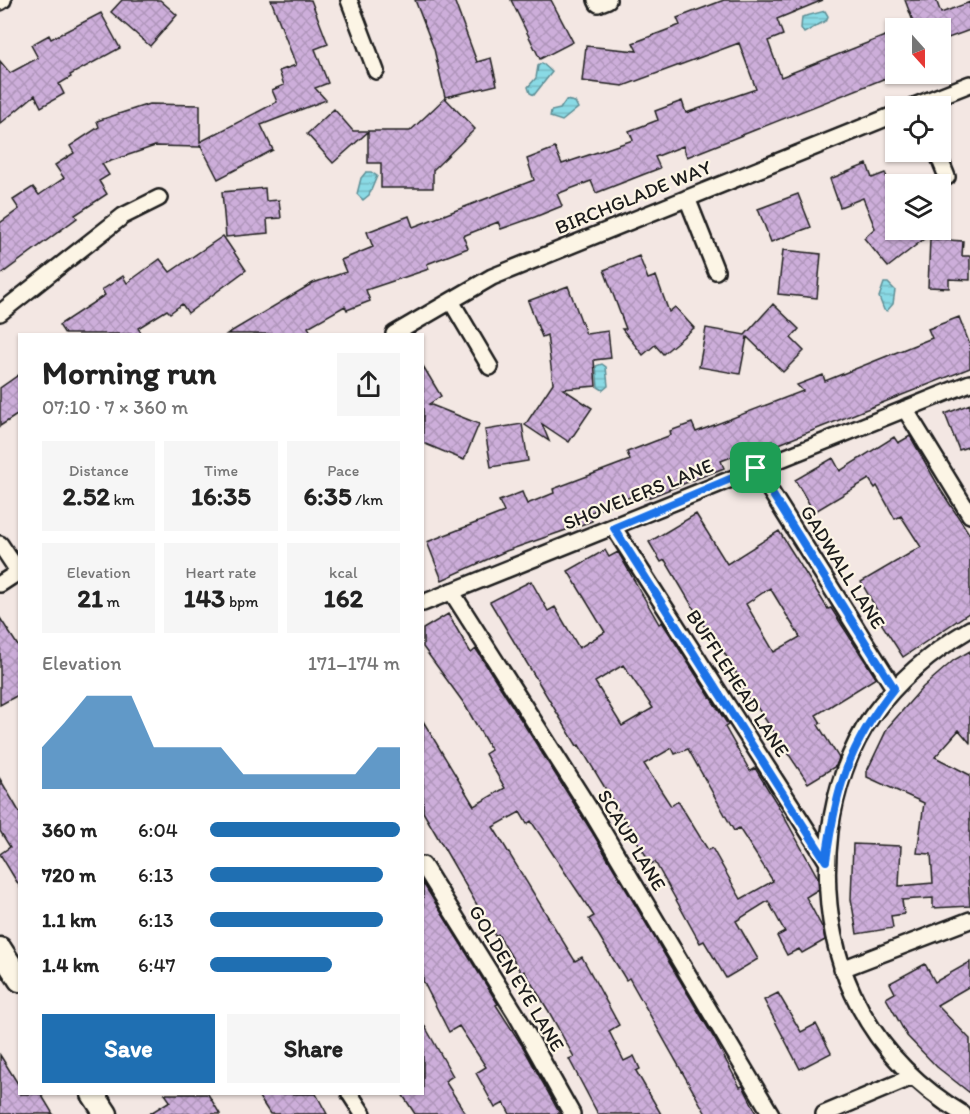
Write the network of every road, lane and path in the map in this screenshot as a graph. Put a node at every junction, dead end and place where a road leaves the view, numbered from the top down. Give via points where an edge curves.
1 (349, 0) edge
2 (596, 0) edge
3 (608, 0) edge
4 (376, 71) dead end
5 (970, 84) edge
6 (941, 96) edge
7 (885, 118) edge
8 (159, 198) dead end
9 (687, 198) junction
10 (716, 271) dead end
11 (451, 301) junction
12 (0, 313) edge
13 (396, 333) edge
14 (489, 367) dead end
15 (970, 383) edge
16 (905, 409) junction
17 (756, 468) junction
18 (970, 515) edge
19 (614, 528) junction
20 (0, 544) edge
21 (18, 571) edge
22 (18, 574) edge
23 (0, 584) edge
24 (451, 591) junction
25 (424, 603) edge
26 (970, 629) edge
27 (894, 688) junction
28 (826, 861) junction
29 (424, 867) edge
30 (970, 920) edge
31 (0, 949) edge
32 (842, 969) junction
33 (18, 977) edge
34 (912, 1077) junction
35 (94, 1095) edge
36 (351, 1095) edge
37 (106, 1114) edge
38 (363, 1114) edge
39 (572, 1114) edge
40 (771, 1114) edge
41 (824, 1114) edge
42 (963, 1114) edge

1 - 4 street
2 - 3 street via 598,4
5 - 6 street
7 - 9 street, BIRCHGLADE WAY
8 - 12 street via 123,216
9 - 10 street
9 - 11 street, BIRCHGLADE WAY via 492,277
11 - 13 street, BIRCHGLADE WAY
11 - 14 street
15 - 16 street, SHOVELERS LANE
16 - 17 street, SHOVELERS LANE
16 - 18 street
17 - 19 street, SHOVELERS LANE
17 - 27 street, GADWALL LANE
19 - 24 street, SHOVELERS LANE
19 - 28 street, BUFFLEHEAD LANE
20 - 21 street
22 - 23 street
24 - 25 street, SHOVELERS LANE
24 - 40 street, SCAUP LANE via 589,808
26 - 27 street via 921,662
27 - 28 street via 871,718 840,783
28 - 32 street via 828,904
29 - 39 street, GOLDEN EYE LANE via 510,1004
30 - 32 street
31 - 33 street
32 - 34 street via 870,1026
34 - 41 street
34 - 42 street
35 - 37 street
36 - 38 street

